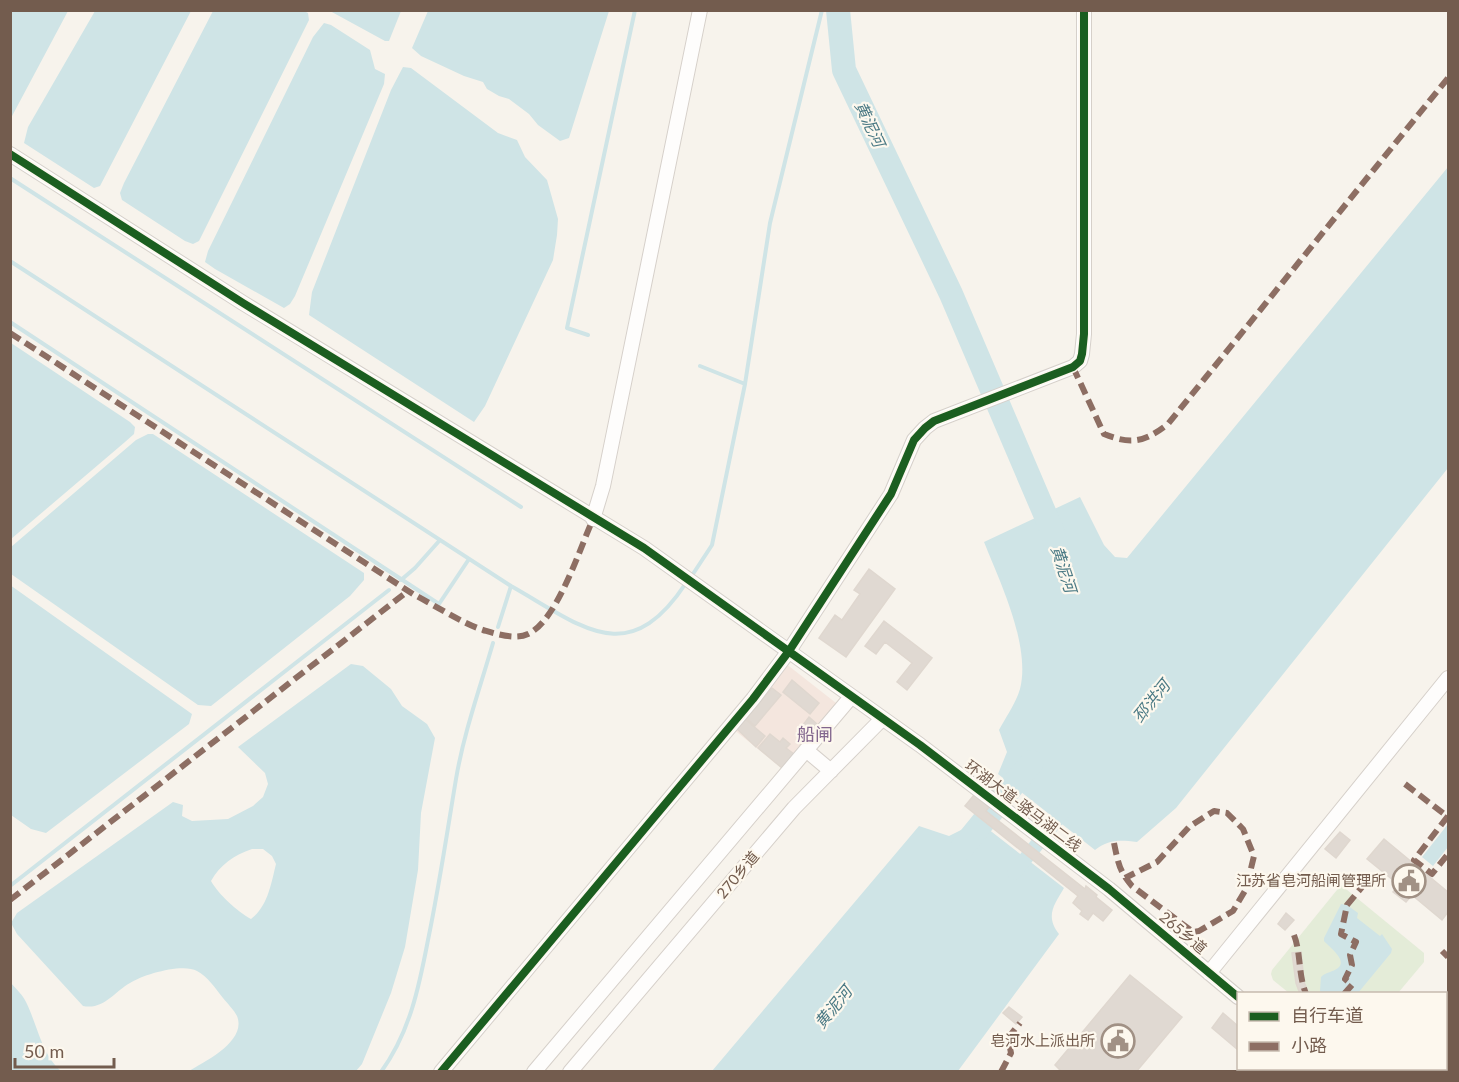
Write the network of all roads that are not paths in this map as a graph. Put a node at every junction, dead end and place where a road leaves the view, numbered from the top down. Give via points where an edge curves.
1 (700, 10) edge
2 (1084, 10) edge
3 (10, 154) edge
4 (593, 519) junction
5 (789, 651) junction
6 (1449, 678) edge
7 (851, 697) junction
8 (882, 719) junction
9 (806, 750) junction
10 (831, 771) junction
11 (1109, 889) joint
12 (1209, 973) junction
13 (1237, 995) edge
14 (441, 1071) edge
15 (534, 1071) edge
16 (570, 1071) edge

1 - 4 street
2 - 5 street via 1084,334 1080,361 925,428 914,440 891,494
3 - 4 street
4 - 5 street via 644,548
5 - 7 street
5 - 14 street
6 - 12 street, 265乡道
7 - 8 street
7 - 9 street
8 - 10 street, 270乡道
8 - 11 street, 环湖大道-骆马湖二线
9 - 10 street
9 - 15 street
10 - 16 street, 270乡道 via 794,808
11 - 12 street, 265乡道
12 - 13 street, 265乡道

